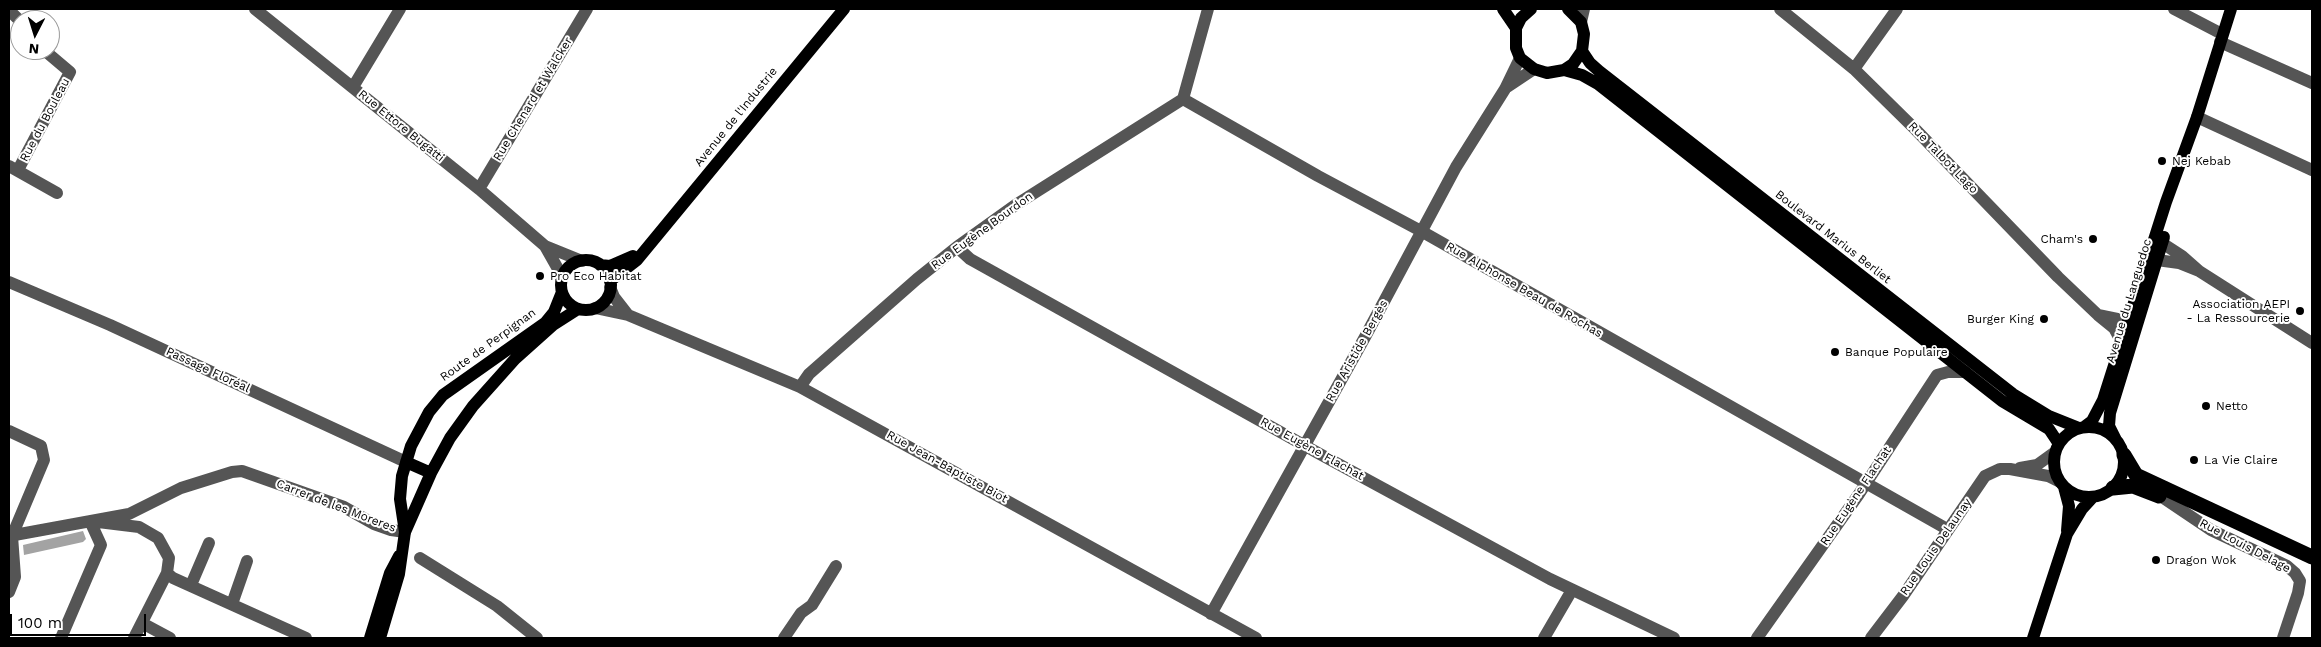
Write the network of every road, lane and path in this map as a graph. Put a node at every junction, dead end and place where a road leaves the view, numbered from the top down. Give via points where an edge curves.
1 (255, 9) edge
2 (400, 9) edge
3 (587, 9) edge
4 (844, 9) edge
5 (1208, 9) edge
6 (1503, 9) edge
7 (1531, 9) edge
8 (1568, 9) edge
9 (1584, 9) edge
10 (1780, 9) edge
11 (1897, 9) edge
12 (2174, 9) edge
13 (2231, 9) edge
14 (1580, 22) junction
15 (1516, 28) junction
16 (2221, 38) junction
17 (1582, 51) junction
18 (1520, 58) junction
19 (56, 60) edge
20 (1534, 69) junction
21 (1854, 69) junction
22 (1564, 70) junction
23 (2312, 83) edge
24 (353, 87) junction
25 (1505, 89) junction
26 (1183, 99) junction
27 (2197, 117) junction
28 (13, 168) edge
29 (2179, 169) junction
30 (2312, 170) edge
31 (479, 189) junction
32 (57, 193) dead end
33 (1421, 231) junction
34 (651, 242) junction
35 (545, 246) junction
36 (958, 247) junction
37 (2157, 250) junction
38 (582, 261) junction
39 (600, 265) junction
40 (562, 276) junction
41 (9, 282) edge
42 (610, 284) junction
43 (562, 292) junction
44 (595, 308) junction
45 (578, 309) junction
46 (628, 315) junction
47 (2098, 315) junction
48 (2127, 321) junction
49 (2121, 341) junction
50 (2312, 343) edge
51 (2122, 369) junction
52 (1965, 372) junction
53 (800, 387) junction
54 (2082, 428) junction
55 (9, 431) edge
56 (2116, 440) junction
57 (1304, 445) junction
58 (2057, 448) junction
59 (2124, 455) junction
60 (406, 462) junction
61 (2010, 469) junction
62 (431, 473) junction
63 (1866, 484) junction
64 (2062, 485) junction
65 (2113, 488) junction
66 (2093, 497) junction
67 (2162, 497) junction
68 (90, 521) junction
69 (1947, 529) junction
70 (405, 532) junction
71 (2067, 534) junction
72 (11, 536) edge
73 (209, 543) dead end
74 (402, 550) junction
75 (2312, 557) edge
76 (420, 558) dead end
77 (247, 561) dead end
78 (836, 566) dead end
79 (2312, 566) edge
80 (167, 573) junction
81 (191, 585) junction
82 (1572, 590) junction
83 (9, 592) edge
84 (232, 604) junction
85 (1211, 614) junction
86 (142, 623) junction
87 (61, 638) edge
88 (134, 638) edge
89 (170, 638) edge
90 (306, 638) edge
91 (370, 638) edge
92 (380, 638) edge
93 (538, 638) edge
94 (784, 638) edge
95 (1256, 638) edge
96 (1544, 638) edge
97 (1674, 638) edge
98 (1757, 638) edge
99 (1870, 638) edge
100 (2033, 638) edge
101 (2282, 638) edge

1 - 24 street, Rue Ettore Bugatti
2 - 24 street
3 - 31 street, Rue Chenard et Walcker
4 - 34 main road, Avenue de l'Industrie
5 - 26 street
6 - 15 main road
7 - 15 main road via 1520,18
8 - 14 main road
9 - 14 street
10 - 21 street, Rue Talbot Lago
11 - 21 street
12 - 16 street
13 - 16 main road, Avenue du Languedoc
14 - 17 main road via 1584,34
15 - 18 main road via 1516,48
16 - 23 street
16 - 27 main road, Avenue du Languedoc
17 - 22 main road
17 - 54 main road, Boulevard Marius Berliet via 1599,71 2005,388 2049,416
18 - 20 main road
18 - 25 street, Rue Aristide Bergès
19 - 28 street, Rue du Bouleau via 70,72
20 - 22 main road via 1548,73
20 - 25 street, Rue Aristide Bergès
21 - 47 street, Rue Talbot Lago
22 - 52 main road, Boulevard Marius Berliet via 1598,84
24 - 31 street, Rue Ettore Bugatti
25 - 33 street, Rue Aristide Bergès
26 - 33 street, Rue Alphonse Beau de Rochas
26 - 36 street, Rue Eugène Bourdon via 1017,204
27 - 29 main road, Avenue du Languedoc
27 - 30 street
28 - 32 street
29 - 37 main road, Avenue du Languedoc via 2173,204
29 - 37 main road, Avenue du Languedoc via 2166,202
31 - 35 street, Rue Ettore Bugatti
33 - 57 street, Rue Aristide Bergès
33 - 63 street, Rue Alphonse Beau de Rochas
34 - 39 main road, Avenue de l'Industrie via 622,262
34 - 42 main road, Avenue de l'Industrie via 637,260
35 - 38 street, Rue Ettore Bugatti
35 - 40 street, Rue Ettore Bugatti
36 - 53 street, Rue Eugène Bourdon via 809,374
36 - 57 street, Rue Eugène Flachat via 970,259
37 - 48 main road, Avenue du Languedoc
37 - 50 street via 2199,271
37 - 51 main road, Avenue du Languedoc
38 - 39 main road
38 - 40 main road via 574,263
39 - 42 main road
40 - 43 main road
41 - 60 street, Passage Floréal
42 - 44 main road via 608,296
42 - 46 street via 614,297
43 - 45 main road via 565,299
43 - 60 main road, Route de Perpignan via 554,312 545,323 443,395 418,431
44 - 45 main road
44 - 46 street, Rue Jean-Baptiste Biot
45 - 62 main road, Route de Perpignan via 553,325 495,380 450,438
46 - 53 street, Rue Jean-Baptiste Biot
47 - 48 street
47 - 49 street, Rue Talbot Lago via 2114,328
48 - 49 main road, Avenue du Languedoc
48 - 51 street via 2130,333 2120,362
49 - 54 main road, Avenue du Languedoc via 2099,410
51 - 56 main road, Avenue du Languedoc via 2110,413 2110,426
52 - 58 main road, Boulevard Marius Berliet via 2002,401 2049,429
52 - 63 street, Rue Eugène Flachat via 1937,375
53 - 85 street, Rue Jean-Baptiste Biot
54 - 56 main road via 2102,429
54 - 58 main road via 2064,437
55 - 72 street via 42,446 44,460
56 - 59 main road
57 - 82 street, Rue Eugène Flachat
57 - 85 street, Rue Aristide Bergès
58 - 61 street, Rue Louis Delaunay via 2037,465
58 - 64 main road via 2054,467
59 - 65 main road via 2121,478
59 - 75 highway via 2136,474
60 - 62 main road
60 - 70 main road, Route de Perpignan via 400,499
61 - 64 street via 2048,476
61 - 69 street, Rue Louis Delaunay via 2000,469 1985,476
62 - 70 main road, Route de Perpignan
63 - 69 street, Rue Alphonse Beau de Rochas
63 - 98 street, Rue Eugène Flachat
64 - 66 main road via 2082,497
64 - 71 main road via 2069,506
65 - 66 main road
65 - 67 highway via 2133,486
66 - 71 main road
67 - 79 highway
67 - 101 street, Rue Louis Delage via 2211,530 2295,573 2300,580 2298,594
68 - 70 street, Carrer de les Moreres via 129,514 180,488 242,472 344,507 391,530
68 - 72 street, Carrer de les Moreres
68 - 80 street via 139,527 158,538 169,558
68 - 87 street via 100,545
69 - 99 street, Rue Louis Delaunay via 1903,596
70 - 74 main road, Route de Perpignan
71 - 100 main road
72 - 83 street via 15,577
73 - 81 street
74 - 91 main road, Route de Perpignan via 390,573
74 - 92 main road, Route de Perpignan via 400,574
76 - 93 street via 497,606
77 - 84 street
78 - 94 street via 812,605 801,613
80 - 81 street
80 - 86 street
81 - 84 street
82 - 96 street
82 - 97 street, Rue Eugène Flachat
84 - 90 street
85 - 95 street, Rue Jean-Baptiste Biot
86 - 88 street
86 - 89 street

